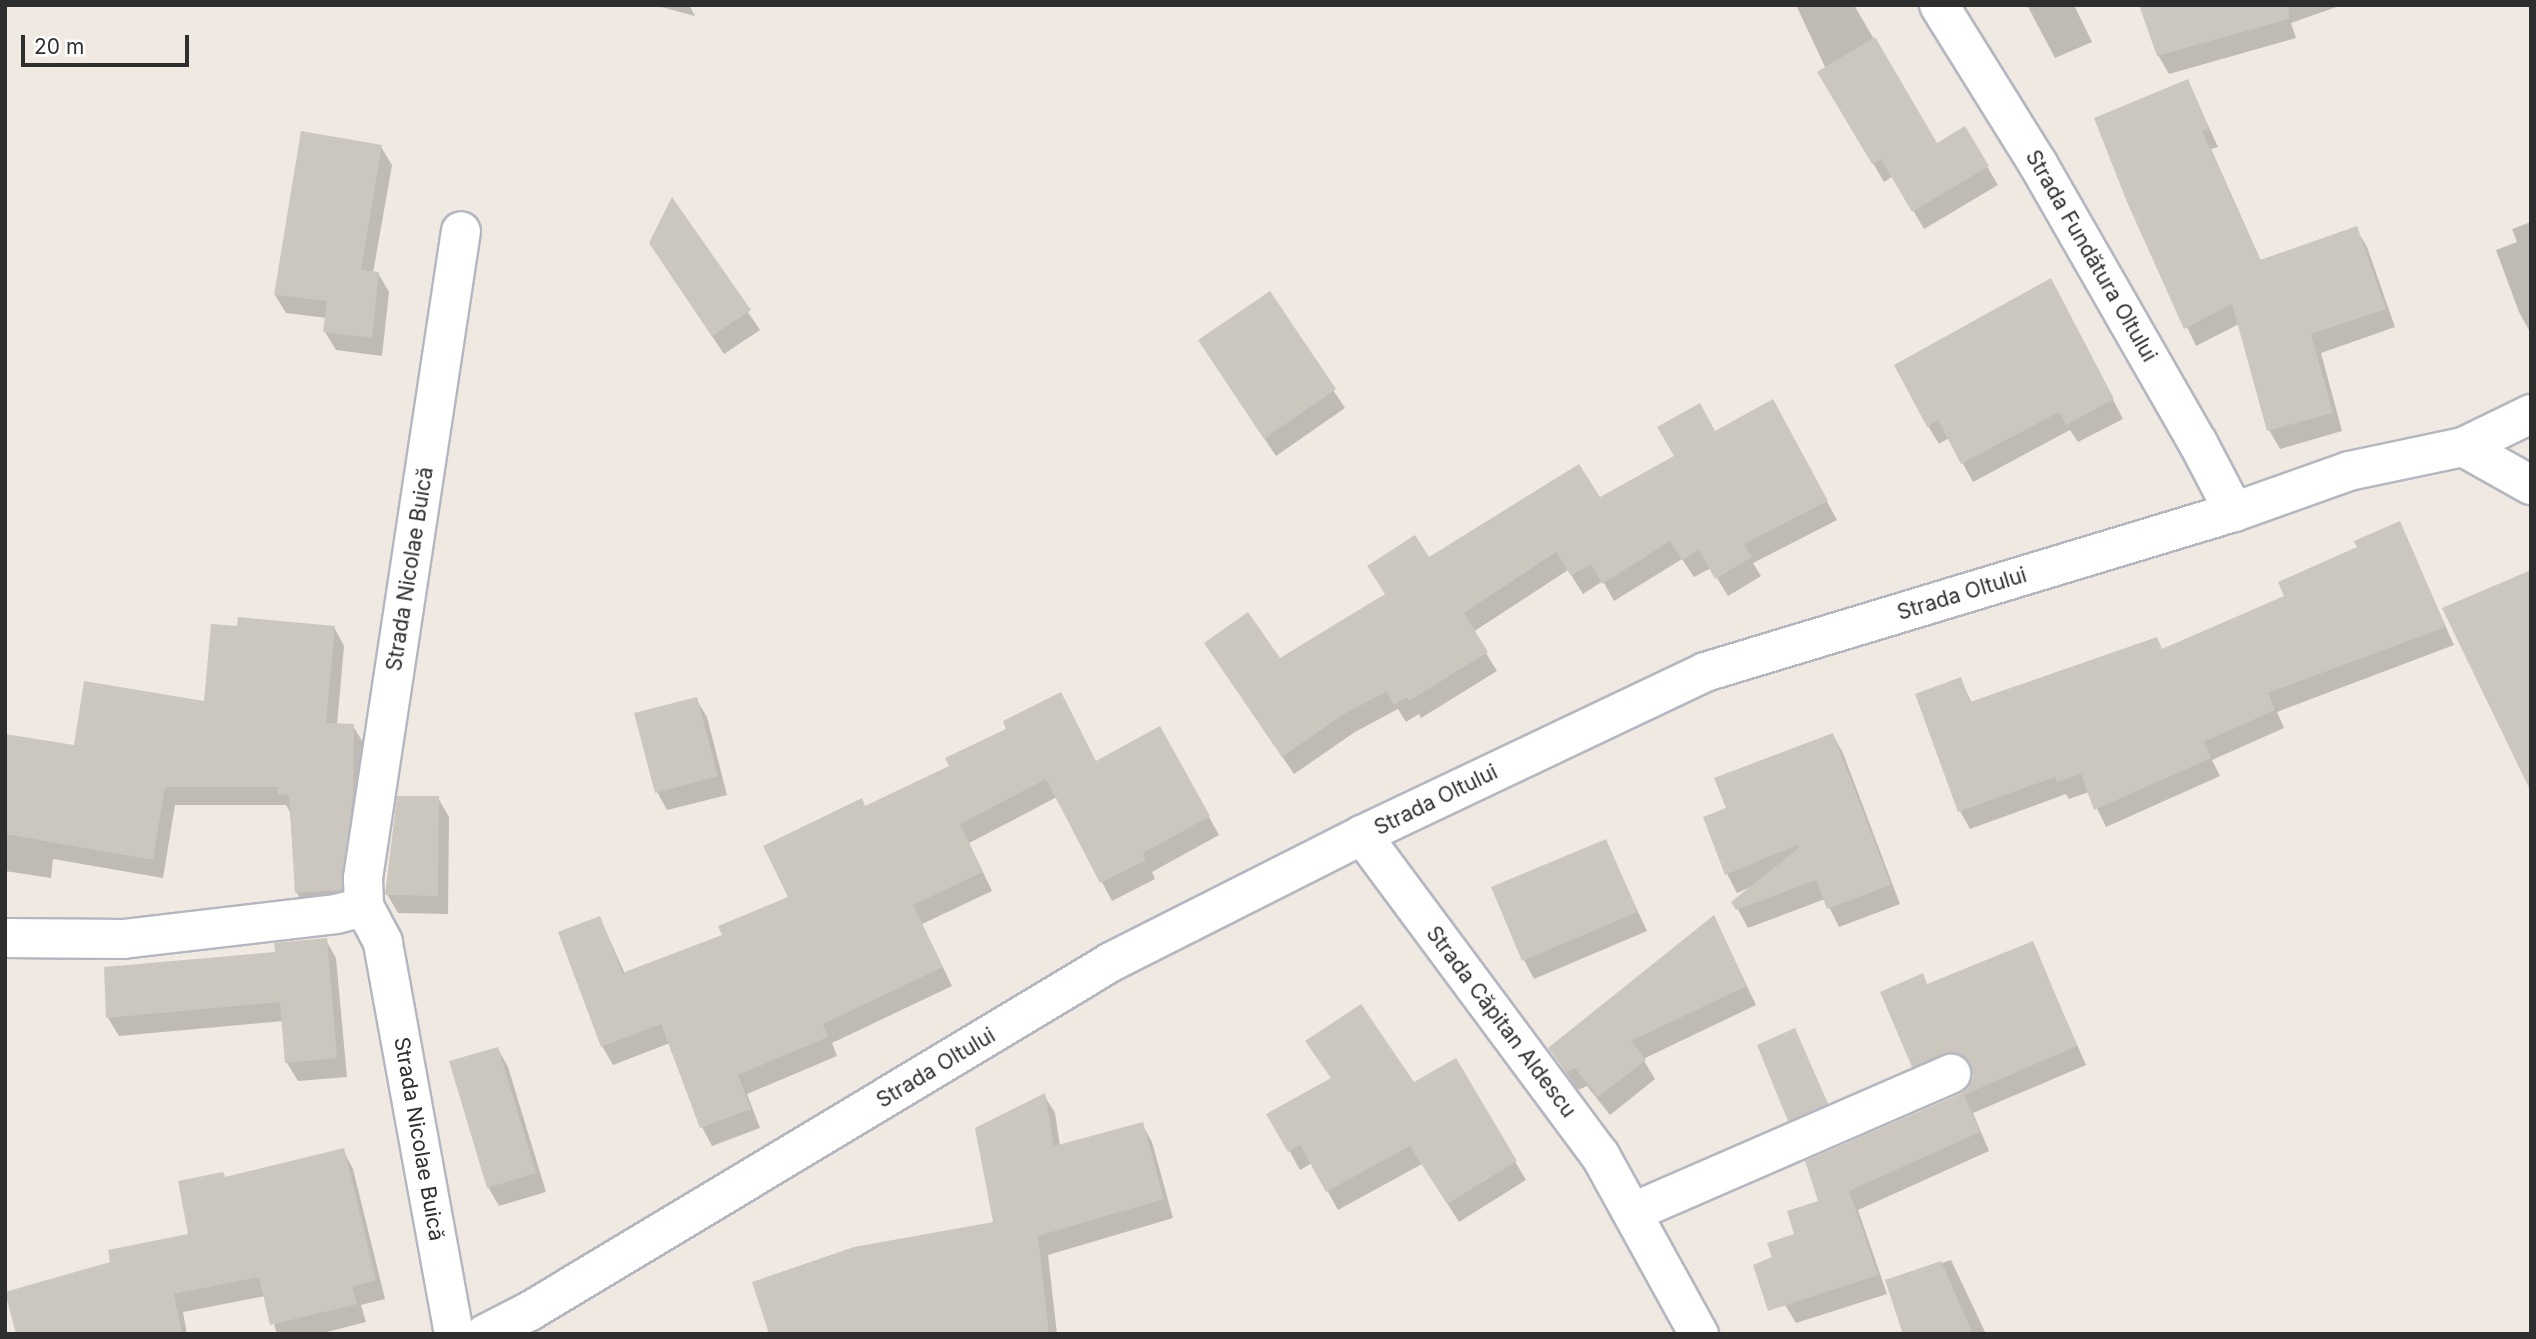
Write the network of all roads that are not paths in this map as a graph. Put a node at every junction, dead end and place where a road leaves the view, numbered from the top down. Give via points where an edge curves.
1 (1939, 5) edge
2 (461, 231) dead end
3 (2531, 414) edge
4 (2463, 447) junction
5 (2531, 485) edge
6 (2234, 512) junction
7 (1362, 835) junction
8 (364, 907) junction
9 (5, 938) edge
10 (1951, 1074) dead end
11 (1633, 1212) junction
12 (454, 1334) edge
13 (485, 1334) edge
14 (1699, 1334) edge

1 - 6 street, Strada Fundătura Oltului via 2038,164
2 - 8 street, Strada Nicolae Buică via 363,878
3 - 4 street, Strada Oltului
4 - 5 street
4 - 6 street, Strada Oltului via 2348,471
6 - 7 street, Strada Oltului via 1705,672
7 - 11 street, Strada Căpitan Aldescu via 1601,1155
7 - 13 street, Strada Oltului via 1111,962
8 - 9 street via 123,939
8 - 12 street, Strada Nicolae Buică via 383,942
10 - 11 street
11 - 14 street, Strada Căpitan Aldescu

